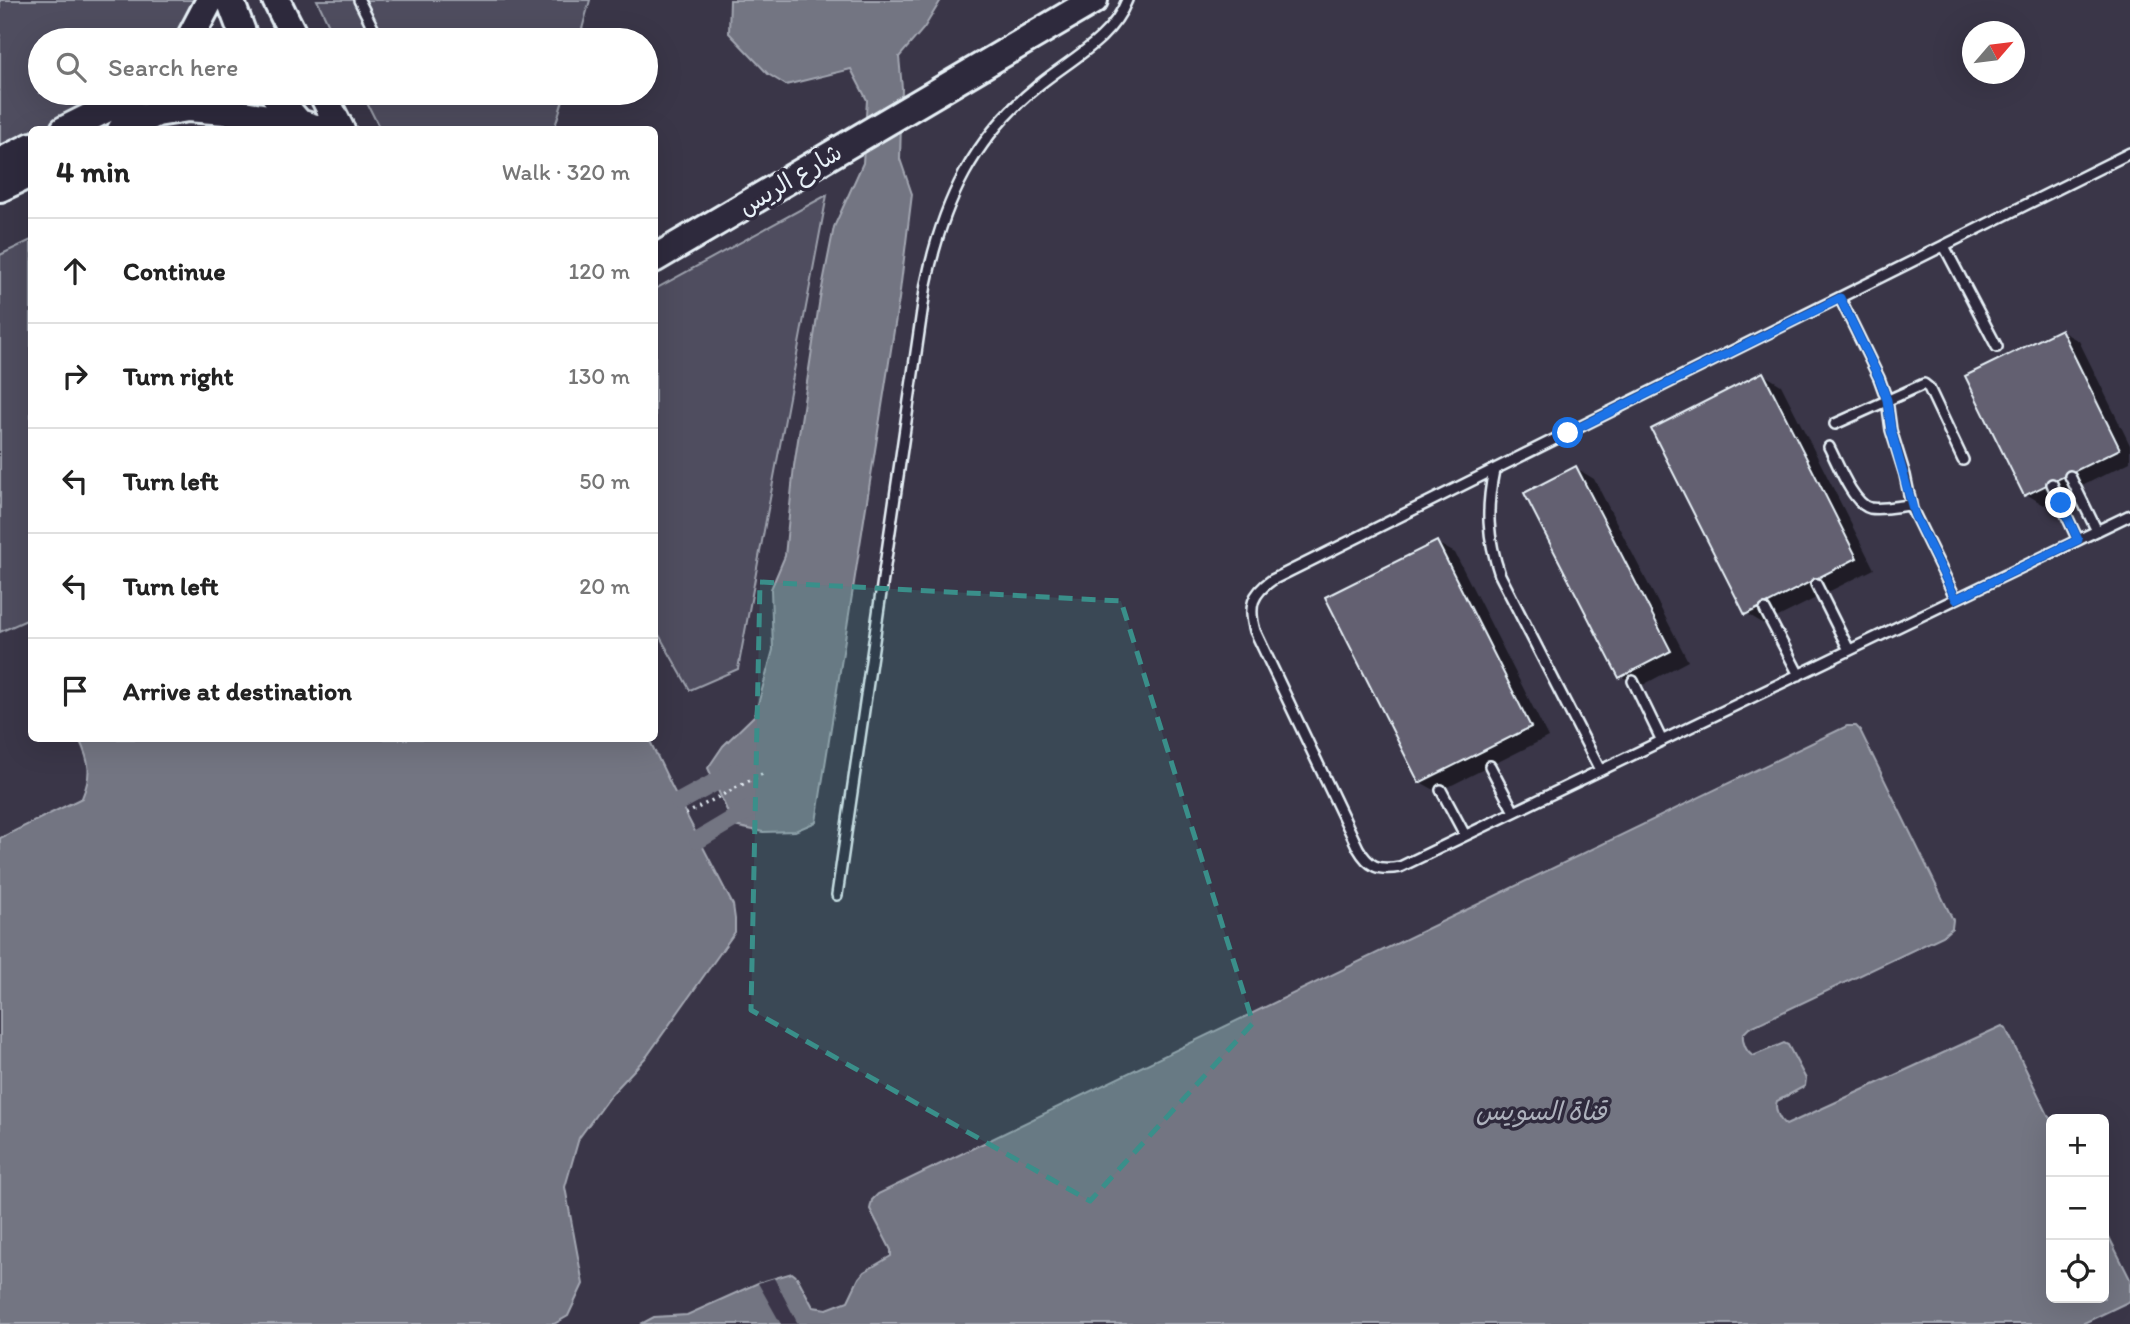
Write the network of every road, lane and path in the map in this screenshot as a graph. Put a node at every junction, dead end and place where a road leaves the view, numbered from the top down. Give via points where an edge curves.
1 (210, 0) edge
2 (230, 0) edge
3 (276, 0) edge
4 (359, 0) edge
5 (1094, 0) edge
6 (1127, 0) edge
7 (195, 28) edge
8 (240, 28) edge
9 (290, 28) edge
10 (373, 28) edge
11 (114, 105) edge
12 (150, 105) edge
13 (166, 105) edge
14 (287, 105) edge
15 (328, 105) edge
16 (72, 126) edge
17 (126, 126) edge
18 (311, 126) edge
19 (339, 126) edge
20 (28, 148) edge
21 (2130, 153) edge
22 (0, 162) edge
23 (28, 175) edge
24 (0, 188) edge
25 (1944, 246) junction
26 (658, 257) edge
27 (1840, 298) junction
28 (1997, 347) dead end
29 (1887, 400) junction
30 (1835, 424) dead end
31 (1829, 447) dead end
32 (1963, 460) dead end
33 (1494, 470) junction
34 (2070, 476) dead end
35 (2052, 484) dead end
36 (1910, 505) junction
37 (2130, 515) edge
38 (2098, 531) junction
39 (2078, 540) junction
40 (1816, 584) dead end
41 (1956, 599) junction
42 (1765, 610) dead end
43 (1849, 650) junction
44 (1798, 675) junction
45 (1633, 681) dead end
46 (1662, 741) junction
47 (1490, 766) dead end
48 (1600, 770) junction
49 (764, 773) dead end
50 (1441, 790) dead end
51 (1514, 812) junction
52 (686, 814) dead end
53 (1465, 835) junction
54 (837, 895) dead end

1 - 7 street
2 - 8 street
3 - 9 street
4 - 10 lane
5 - 26 street, شارع الريس
6 - 54 lane via 1120,17 1101,38 1017,103 996,126 961,178 934,246
11 - 16 street
12 - 17 street
13 - 18 street
14 - 18 street
15 - 19 street
20 - 22 street
21 - 25 lane
23 - 24 street
25 - 27 lane
25 - 28 lane
27 - 29 lane
27 - 33 lane
29 - 30 lane
29 - 32 lane via 1927,385
29 - 36 lane
31 - 36 lane via 1865,506
33 - 48 lane via 1488,523 1500,575
33 - 53 lane via 1272,580 1260,588 1251,616 1365,859 1375,867 1400,867
34 - 38 lane
35 - 39 lane
36 - 41 lane
37 - 38 lane
38 - 39 lane
39 - 41 lane
40 - 43 lane
41 - 43 lane
42 - 44 lane
43 - 44 lane
44 - 46 lane
45 - 46 lane
46 - 48 lane
47 - 51 lane
48 - 51 lane
49 - 52 path
50 - 53 lane
51 - 53 lane

